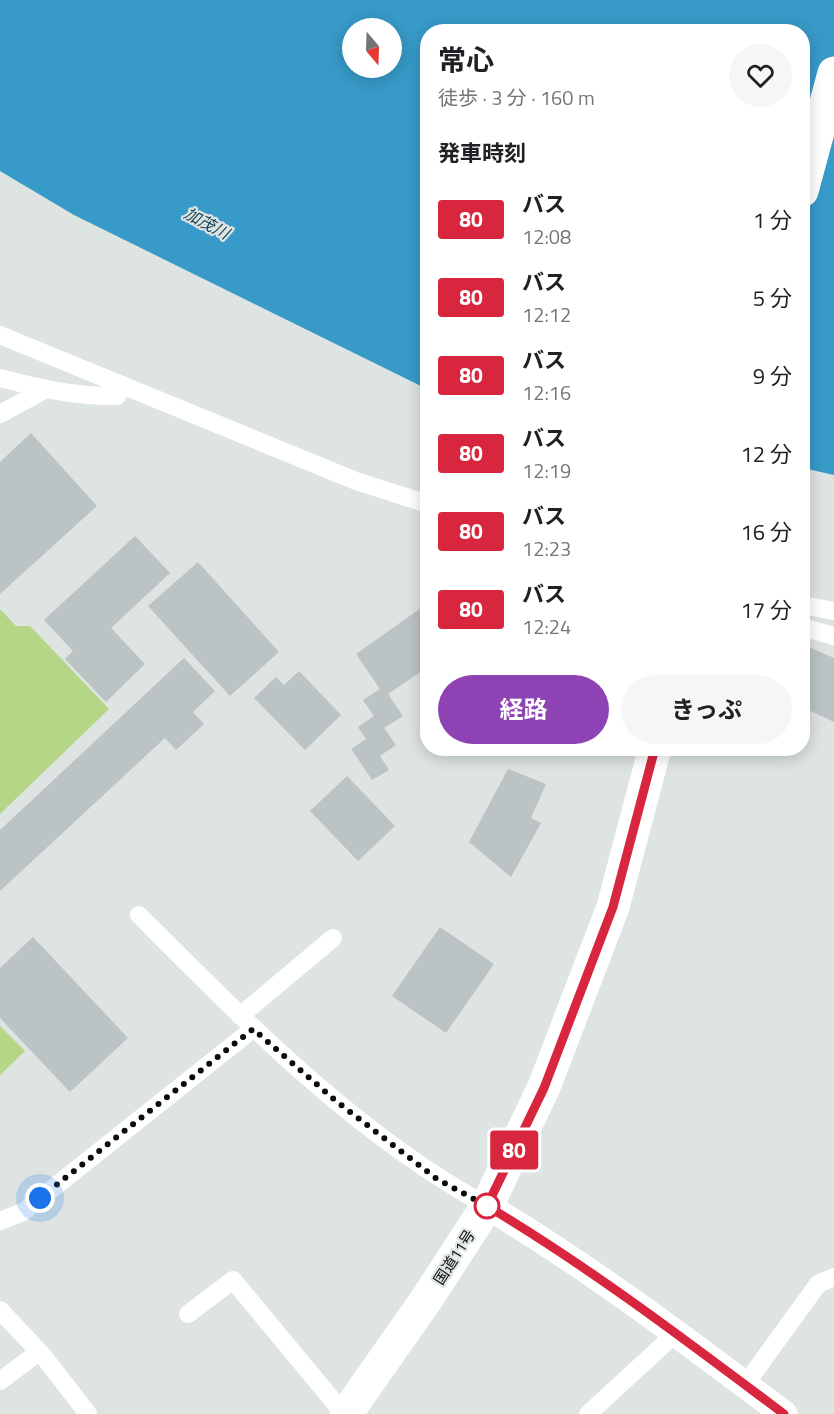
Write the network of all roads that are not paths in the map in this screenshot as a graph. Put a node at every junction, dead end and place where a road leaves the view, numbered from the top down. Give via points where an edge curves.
1 (834, 73) edge
2 (810, 162) edge
3 (0, 335) edge
4 (0, 378) edge
5 (123, 386) junction
6 (46, 389) junction
7 (0, 414) edge
8 (420, 501) edge
9 (810, 606) edge
10 (834, 610) edge
11 (810, 629) edge
12 (832, 635) edge
13 (652, 756) edge
14 (139, 915) dead end
15 (333, 938) dead end
16 (246, 1023) junction
17 (487, 1206) junction
18 (0, 1221) edge
19 (834, 1277) edge
20 (0, 1310) edge
21 (188, 1314) dead end
22 (675, 1334) junction
23 (39, 1352) junction
24 (0, 1382) edge
25 (745, 1385) junction
26 (88, 1414) edge
27 (345, 1414) edge
28 (588, 1414) edge
29 (784, 1414) edge

1 - 2 highway
3 - 5 street
4 - 6 street
5 - 6 street via 117,396 96,397
5 - 8 street via 356,481
6 - 7 street
9 - 10 street
11 - 12 street
13 - 17 highway, 国道11号 via 613,907 544,1088
14 - 16 street
15 - 16 street
16 - 17 street via 336,1101 437,1179
16 - 18 street via 23,1212
17 - 22 main road
17 - 27 highway, 国道11号
19 - 25 street via 818,1284
20 - 23 street
21 - 27 street via 233,1280
22 - 25 main road
22 - 28 street
23 - 24 street
23 - 26 street
25 - 29 main road

